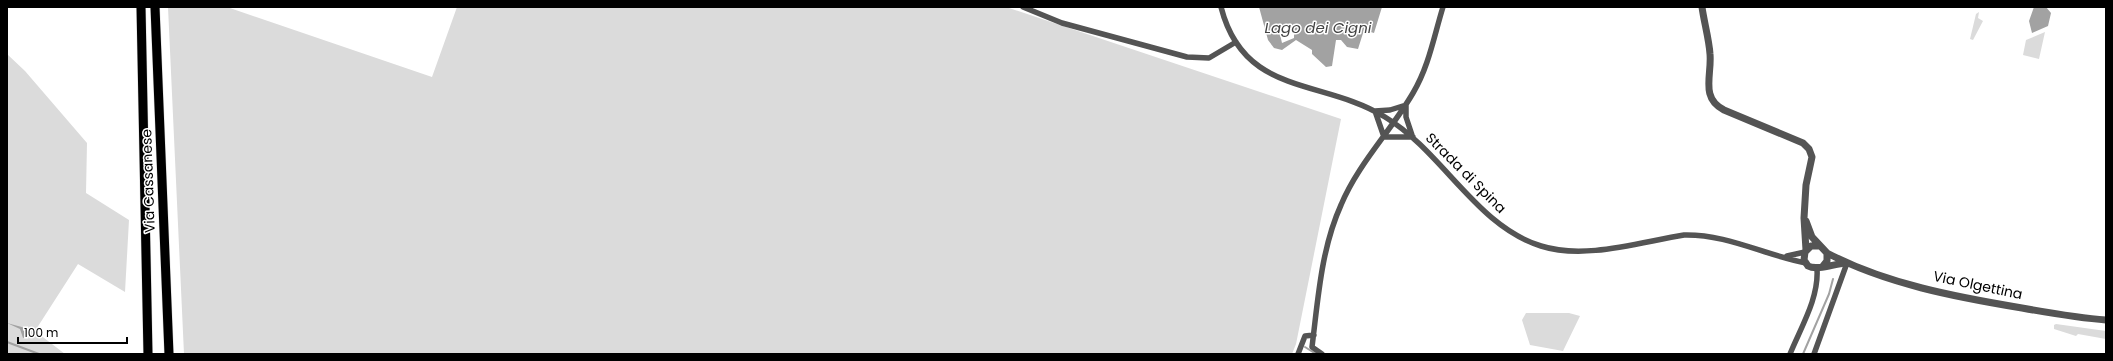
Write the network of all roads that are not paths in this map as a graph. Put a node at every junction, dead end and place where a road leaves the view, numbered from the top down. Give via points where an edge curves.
1 (141, 7) edge
2 (155, 7) edge
3 (1023, 7) edge
4 (1222, 7) edge
5 (1443, 7) edge
6 (1702, 8) edge
7 (1236, 42) junction
8 (1406, 105) junction
9 (1375, 111) junction
10 (1394, 123) junction
11 (1384, 137) junction
12 (1413, 137) junction
13 (1804, 214) junction
14 (1820, 246) junction
15 (1806, 251) junction
16 (1827, 253) junction
17 (1783, 256) junction
18 (1806, 263) junction
19 (1847, 263) junction
20 (1820, 267) junction
21 (2106, 320) edge
22 (1314, 335) junction
23 (170, 352) edge
24 (148, 354) edge
25 (1298, 354) edge
26 (1322, 354) edge
27 (1790, 354) edge
28 (1814, 354) edge

1 - 24 main road, Via Cassanese
2 - 23 main road, Via Cassanese
3 - 7 street via 1062,23 1187,56 1209,58
4 - 7 street, Strada di Spina via 1226,24
5 - 8 street via 1427,64
6 - 13 street via 1710,54 1708,88 1714,102 1724,110 1803,143 1810,152 1812,161 1806,185
7 - 9 street, Strada di Spina via 1252,62 1272,76 1351,100
8 - 9 street
8 - 10 street
8 - 12 street via 1406,117
9 - 10 street, Strada di Spina
9 - 11 street
10 - 11 street
10 - 12 street, Strada di Spina
11 - 12 street
11 - 22 street via 1347,192 1336,217 1318,295
12 - 17 street, Strada di Spina via 1489,216 1515,236 1542,246 1568,251 1592,251 1696,234
13 - 14 street via 1810,233
13 - 15 street
14 - 15 street via 1814,245
14 - 16 street
15 - 17 street, Strada di Spina
15 - 18 street
16 - 19 street, Via Olgettina
16 - 20 street via 1827,259
17 - 18 street, Strada di Spina
18 - 20 street via 1811,268
19 - 20 street, Via Olgettina
19 - 21 street, Via Olgettina via 1900,281 1954,295
19 - 28 street
20 - 27 street via 1815,294
22 - 25 street via 1306,336
22 - 26 street via 1312,347

